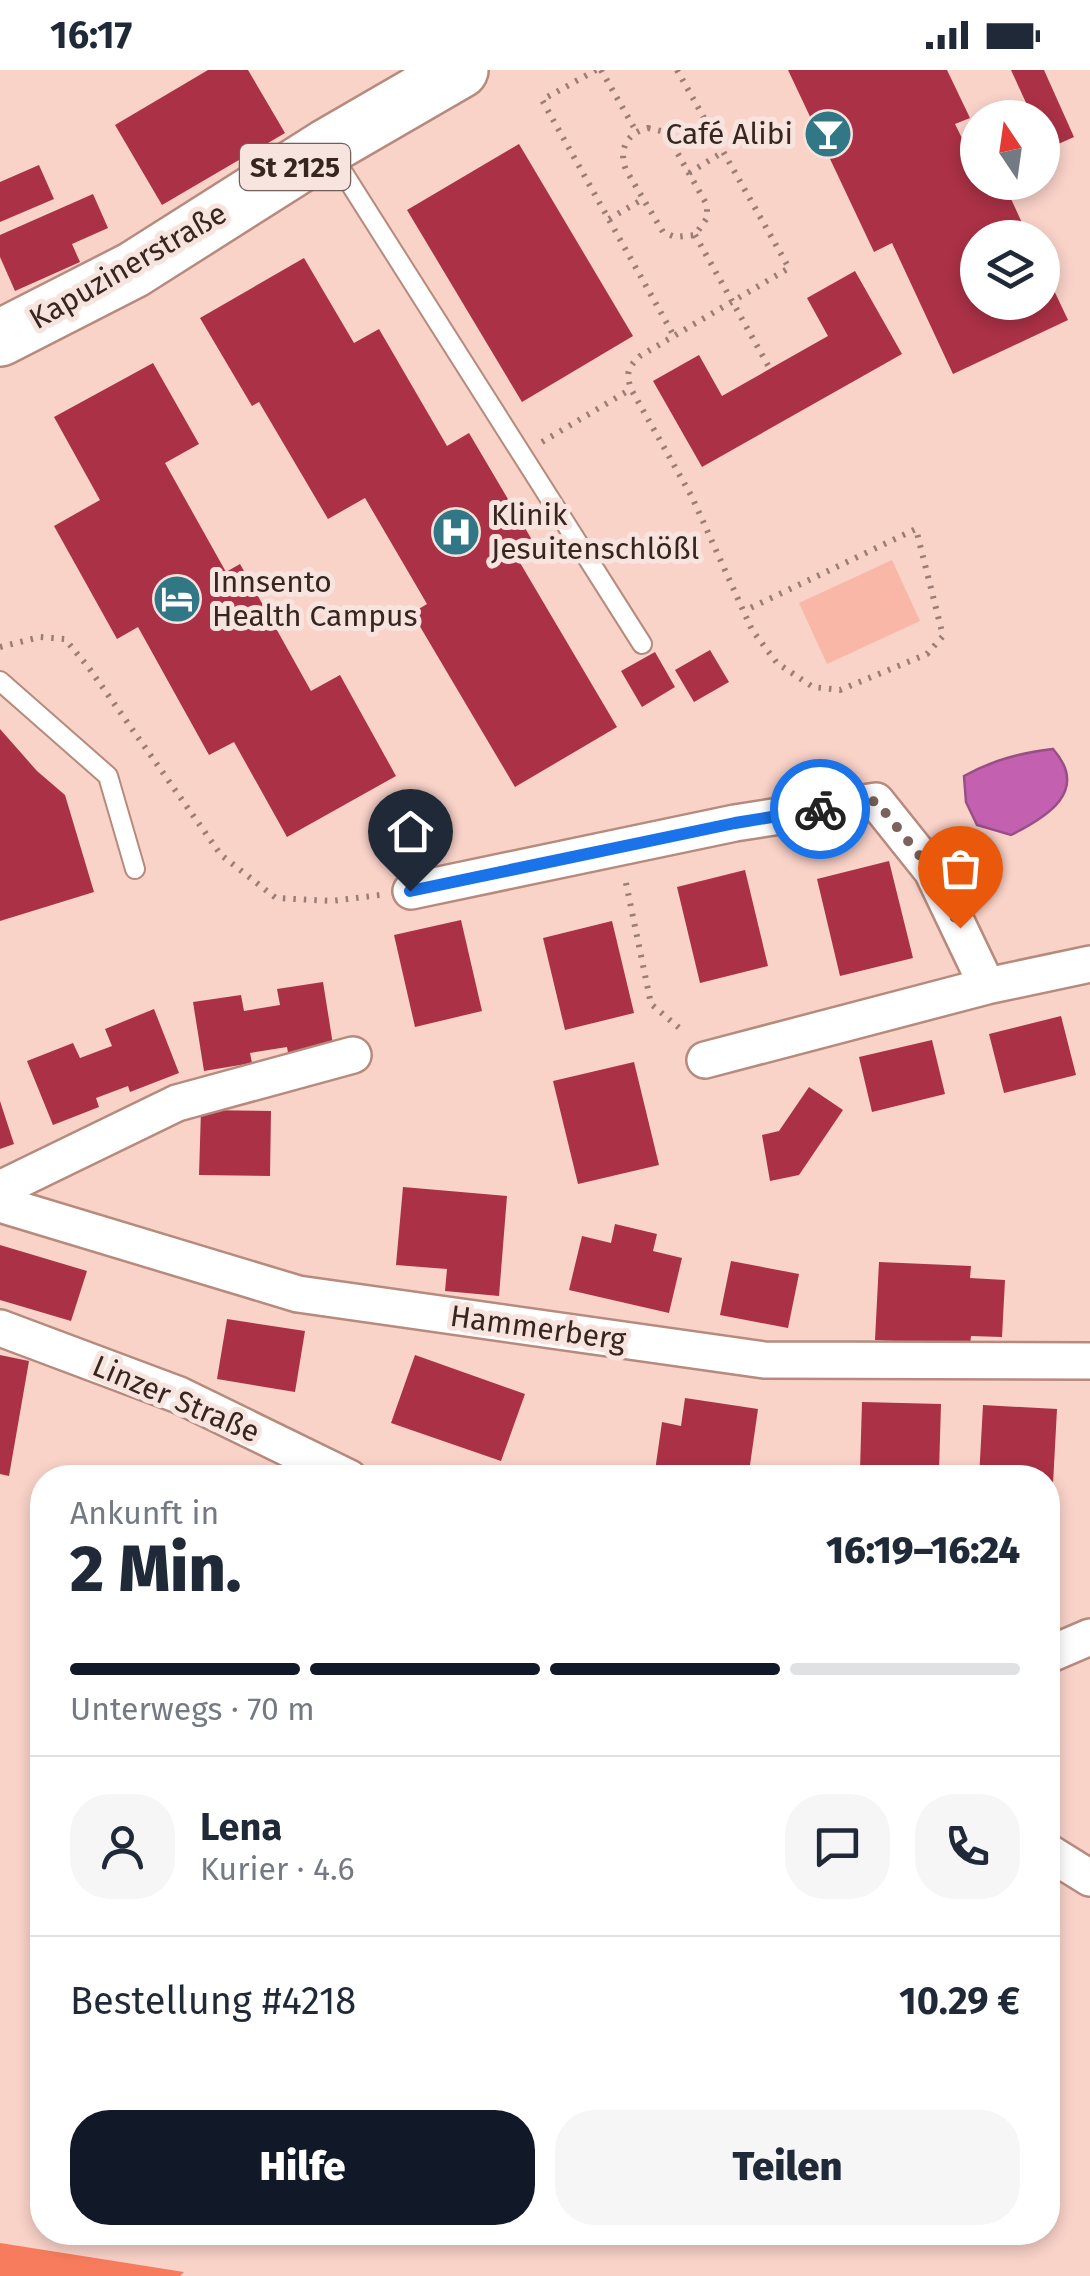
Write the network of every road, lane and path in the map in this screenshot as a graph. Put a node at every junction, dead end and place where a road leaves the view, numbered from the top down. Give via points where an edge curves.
1 (460, 70) edge
2 (598, 70) edge
3 (677, 70) edge
4 (636, 131) junction
5 (327, 148) junction
6 (723, 152) junction
7 (689, 172) junction
8 (643, 198) junction
9 (609, 219) junction
10 (695, 235) junction
11 (732, 301) junction
12 (674, 336) junction
13 (0, 338) edge
14 (770, 369) dead end
15 (631, 390) junction
16 (521, 454) junction
17 (744, 610) junction
18 (642, 644) dead end
19 (0, 646) edge
20 (0, 680) edge
21 (618, 847) junction
22 (134, 869) dead end
23 (410, 891) joint
24 (1090, 964) edge
25 (987, 986) junction
26 (353, 1055) dead end
27 (711, 1058) joint
28 (0, 1189) edge
29 (0, 1204) edge
30 (0, 1328) edge
31 (1090, 1361) edge
32 (322, 1465) edge
33 (1090, 1637) edge
34 (1060, 1649) edge
35 (1060, 1859) edge
36 (1090, 1878) edge

1 - 5 main road, Kapuzinerstraße / St 2125
2 - 4 path
2 - 9 path via 542,100
3 - 6 path
4 - 7 path via 661,130
4 - 8 path via 622,160
5 - 13 main road, Kapuzinerstraße / St 2125 via 134,270
5 - 16 lane
6 - 7 path
6 - 11 path via 788,268
7 - 10 path via 708,205
8 - 9 path
8 - 10 path via 663,232
9 - 12 path
10 - 11 path
11 - 12 path
11 - 14 path
12 - 15 path via 628,366
15 - 16 path
15 - 17 path via 692,497
16 - 18 lane
17 - 17 path via 916,529 944,636 927,654 840,690 814,687 777,663
19 - 23 path via 65,639 221,855 276,898 332,901
20 - 22 lane via 108,776
21 - 23 street
21 - 25 street via 876,801 932,871
21 - 27 path via 651,1004
24 - 25 street
25 - 27 street
26 - 28 street via 177,1104
29 - 31 street, Hammerberg via 298,1294 764,1360
30 - 32 street, Linzer Straße via 179,1395
33 - 34 street
35 - 36 street

